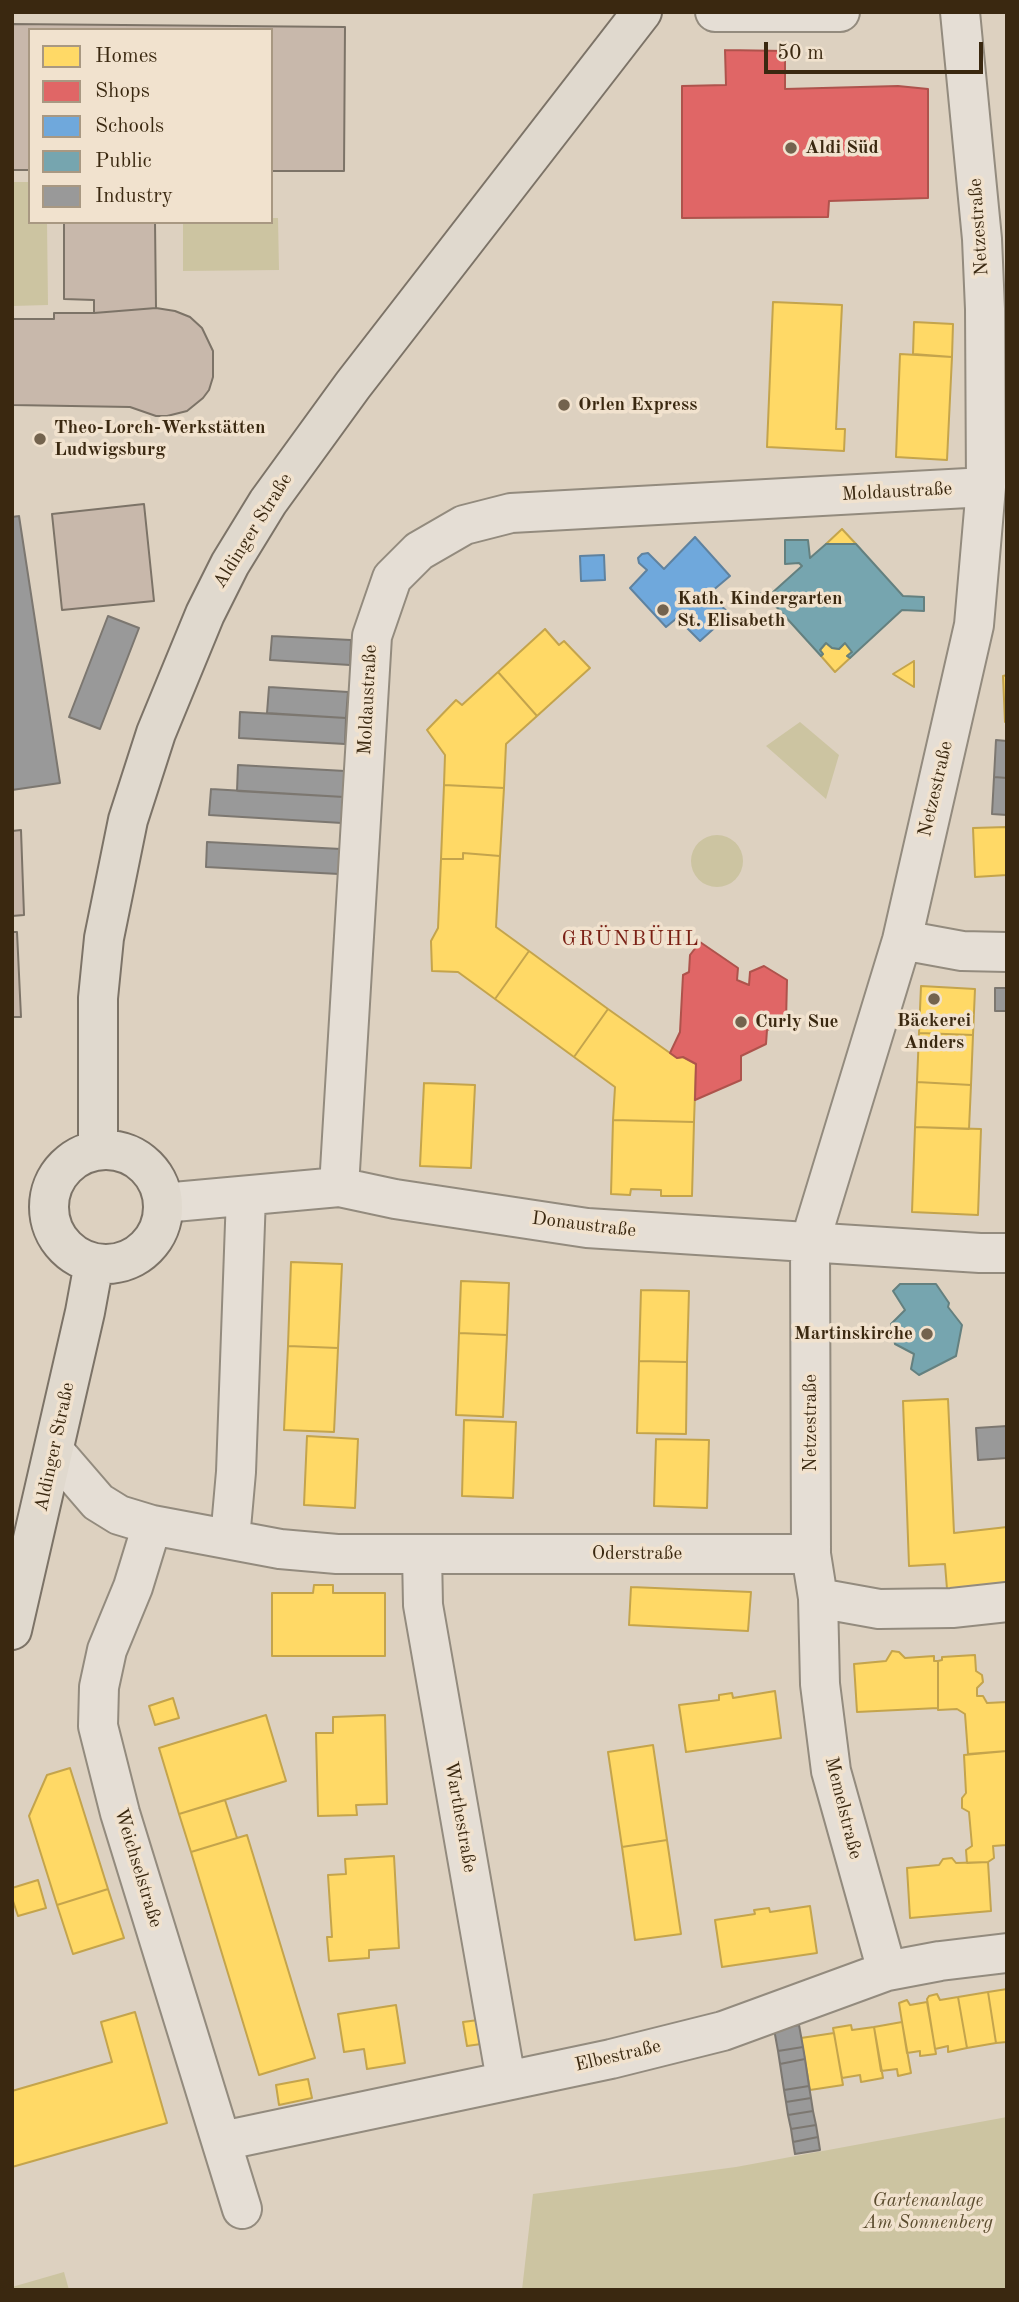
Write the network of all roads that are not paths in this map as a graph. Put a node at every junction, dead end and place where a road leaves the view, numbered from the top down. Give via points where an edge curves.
1 (642, 12) edge
2 (715, 12) edge
3 (840, 12) edge
4 (960, 12) edge
5 (996, 309) edge
6 (986, 487) junction
7 (990, 625) edge
8 (902, 940) junction
9 (1007, 952) edge
10 (98, 1150) junction
11 (339, 1188) junction
12 (246, 1196) junction
13 (163, 1203) junction
14 (810, 1242) junction
15 (1007, 1253) edge
16 (94, 1263) junction
17 (54, 1451) junction
18 (152, 1525) junction
19 (230, 1539) junction
20 (422, 1554) junction
21 (811, 1554) junction
22 (818, 1598) junction
23 (1007, 1602) edge
24 (12, 1630) edge
25 (1007, 1953) edge
26 (887, 1971) junction
27 (506, 2080) junction
28 (222, 2141) junction
29 (242, 2209) dead end

1 - 10 main road, Aldinger Straße via 352,385 268,502 205,614 156,733 132,808 104,938 97,998
2 - 3 street
4 - 5 street, Netzestraße via 982,239
5 - 6 street, Netzestraße
6 - 7 street, Netzestraße
6 - 11 street, Moldaustraße via 510,513 464,525 419,551 392,578 372,636
7 - 8 street, Netzestraße
8 - 9 street via 962,951
8 - 14 street, Netzestraße
10 - 13 main road via 117,1150 149,1169
10 - 16 main road via 70,1163 59,1175 50,1204 52,1224 61,1241
11 - 12 street, Donaustraße
11 - 14 street, Donaustraße via 587,1228
12 - 13 street, Donaustraße
12 - 19 street
13 - 16 main road via 159,1229 143,1250 129,1260
14 - 15 street, Donaustraße
14 - 21 street, Netzestraße
16 - 17 main road, Aldinger Straße
17 - 18 street, Oderstraße via 98,1502 118,1515
17 - 24 main road, Aldinger Straße
18 - 19 street, Oderstraße
18 - 28 street, Weichselstraße via 107,1650 99,1687 98,1726 120,1813
19 - 20 street, Oderstraße via 326,1553
20 - 21 street, Oderstraße
20 - 27 street, Warthestraße via 423,1605
21 - 22 street
22 - 23 street via 879,1609
22 - 26 street, Memelstraße via 831,1772
25 - 26 street, Elbestraße
26 - 27 street, Elbestraße via 723,2031
27 - 28 street, Elbestraße
28 - 29 street, Weichselstraße

